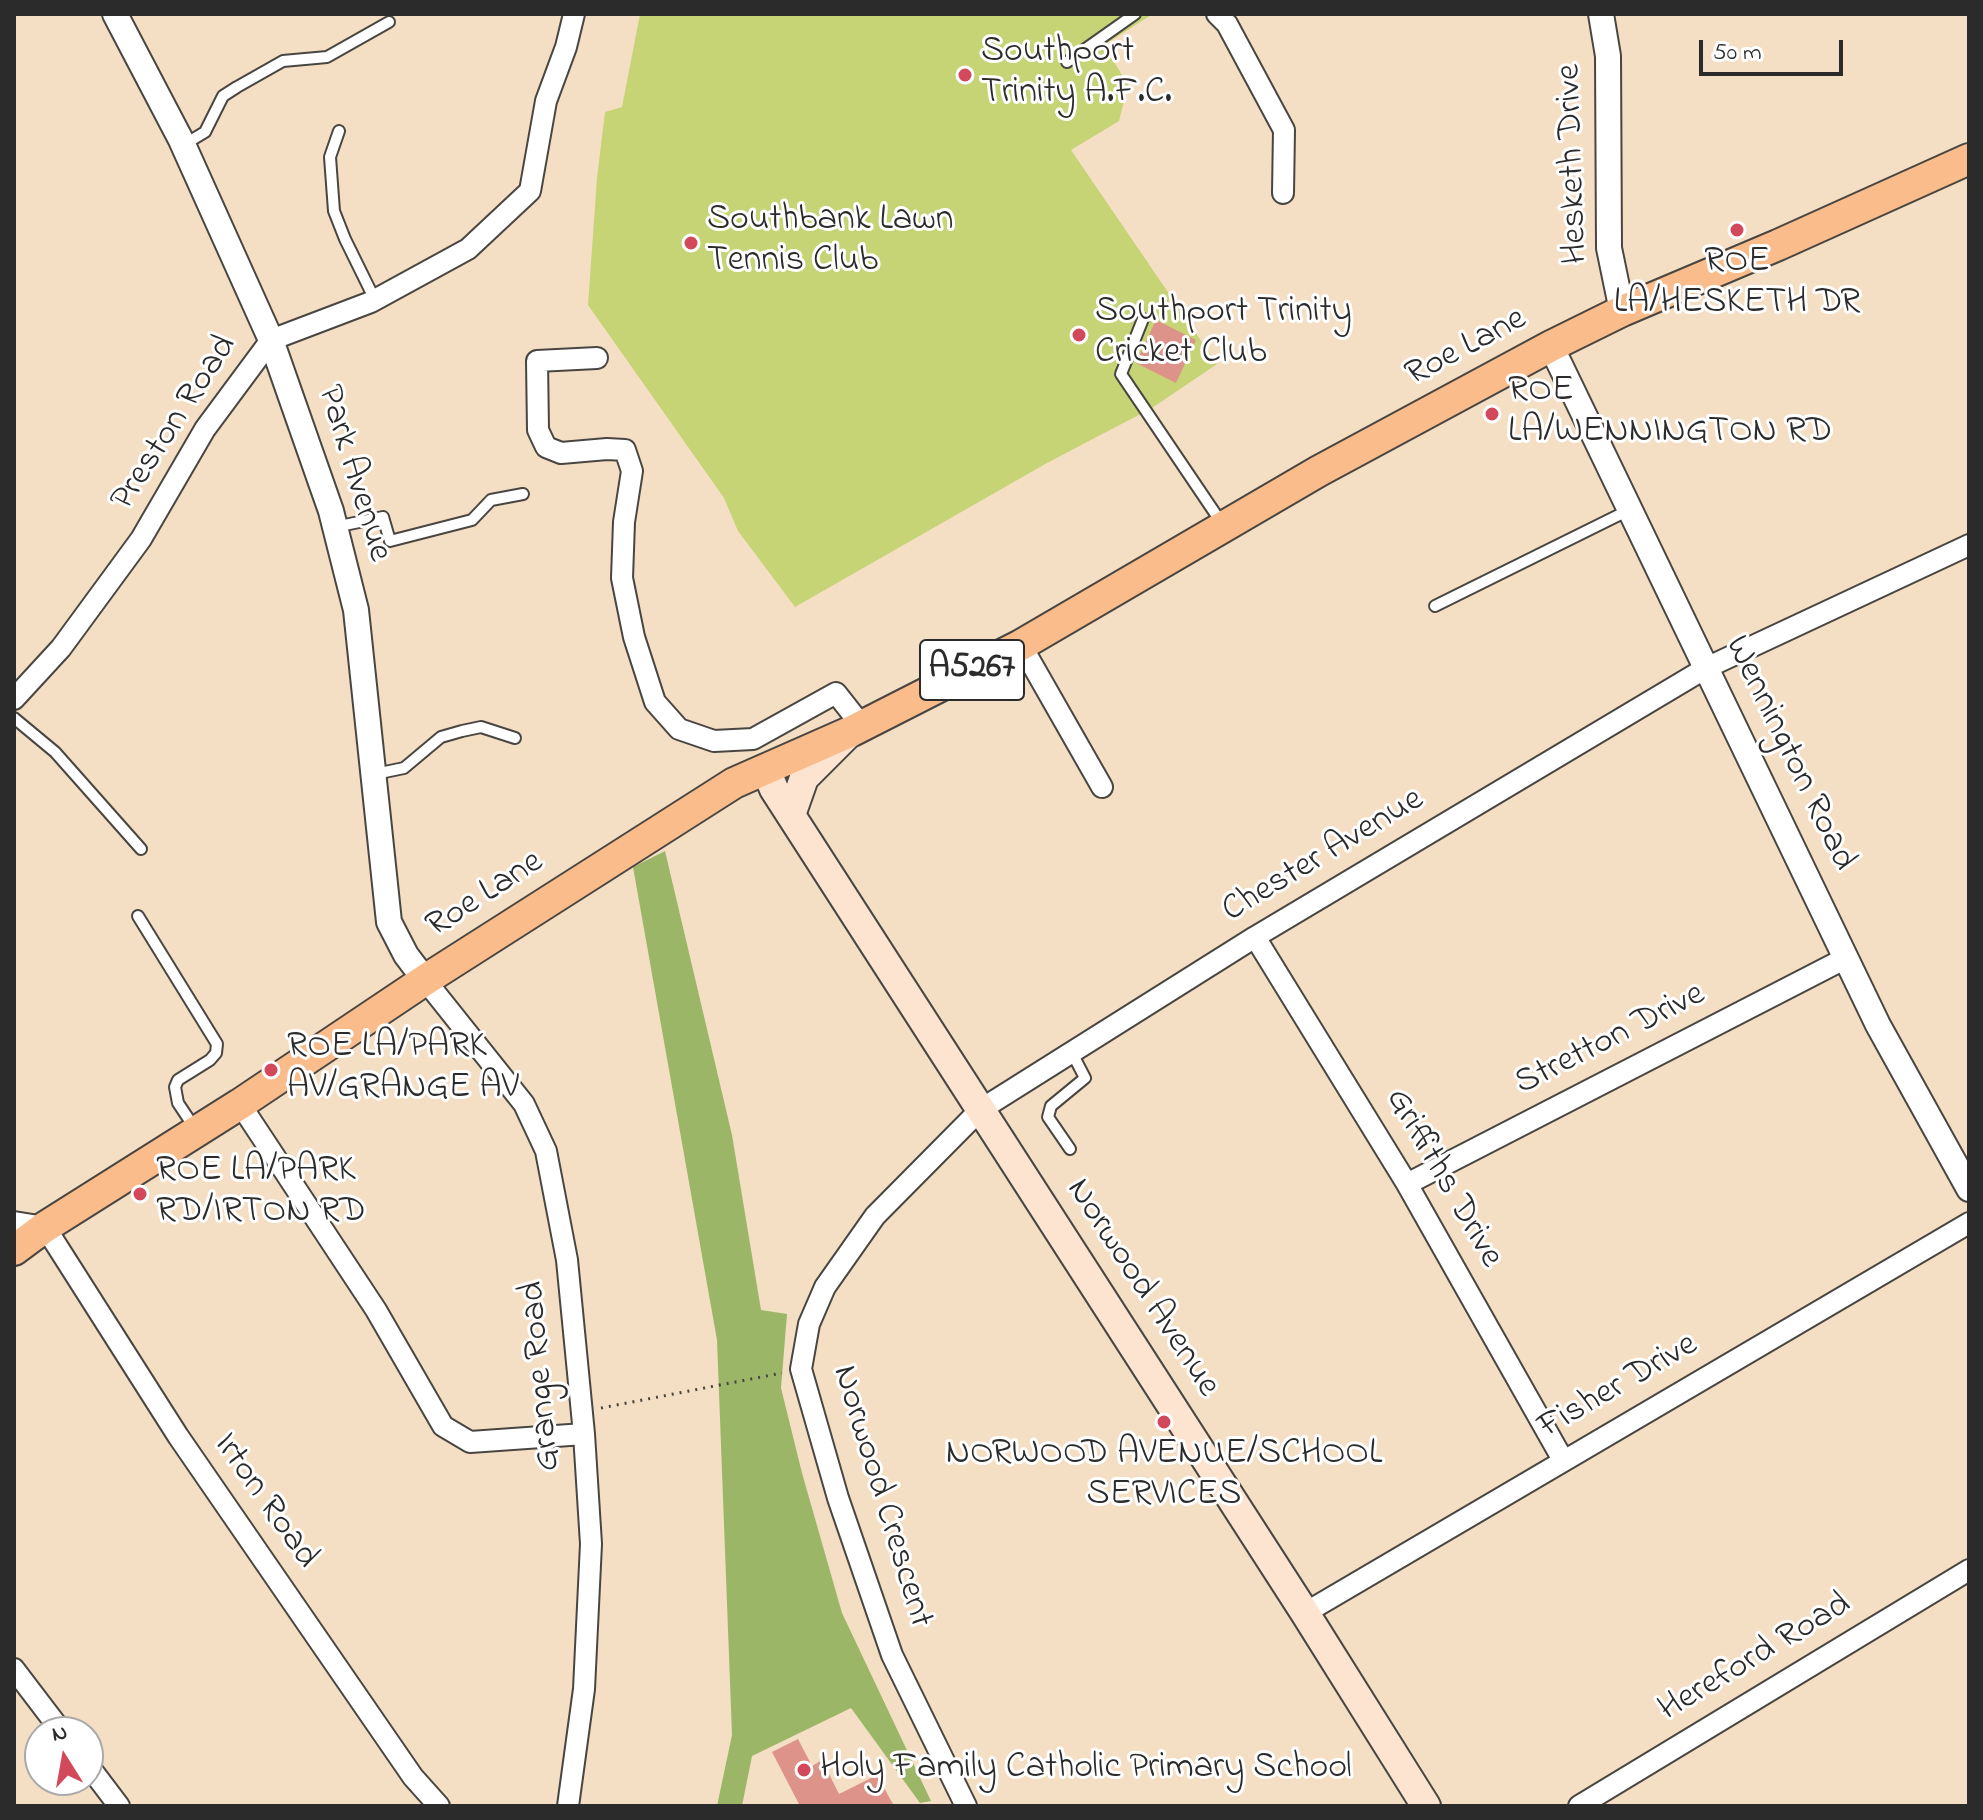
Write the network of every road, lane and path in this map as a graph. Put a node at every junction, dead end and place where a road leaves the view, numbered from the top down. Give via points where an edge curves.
1 (115, 14) edge
2 (574, 14) edge
3 (1135, 14) edge
4 (1217, 14) edge
5 (1601, 14) edge
6 (389, 22) dead end
7 (1067, 62) dead end
8 (339, 131) dead end
9 (183, 145) junction
10 (1969, 159) edge
11 (1283, 193) dead end
12 (375, 300) junction
13 (1622, 311) junction
14 (1143, 319) dead end
15 (271, 340) junction
16 (1551, 346) junction
17 (597, 358) dead end
18 (523, 494) dead end
19 (1629, 510) junction
20 (335, 527) junction
21 (1224, 527) junction
22 (1969, 545) edge
23 (1435, 606) dead end
24 (1021, 645) junction
25 (1706, 668) junction
26 (14, 699) edge
27 (14, 718) edge
28 (857, 728) junction
29 (515, 738) dead end
30 (766, 770) junction
31 (373, 775) junction
32 (1102, 787) dead end
33 (791, 815) junction
34 (141, 849) dead end
35 (138, 916) dead end
36 (1255, 937) junction
37 (1846, 958) junction
38 (425, 980) junction
39 (1071, 1051) junction
40 (240, 1104) junction
41 (980, 1110) junction
42 (197, 1131) junction
43 (1070, 1149) dead end
44 (1407, 1184) junction
45 (1969, 1189) edge
46 (14, 1222) edge
47 (1969, 1223) edge
48 (45, 1227) junction
49 (14, 1250) edge
50 (801, 1369) junction
51 (582, 1412) junction
52 (584, 1434) junction
53 (1563, 1460) junction
54 (1969, 1570) edge
55 (1305, 1613) junction
56 (14, 1669) edge
57 (50, 1716) edge
58 (104, 1786) edge
59 (119, 1806) edge
60 (439, 1806) edge
61 (568, 1806) edge
62 (966, 1806) edge
63 (1426, 1806) edge
64 (1579, 1806) edge

1 - 9 street, Park Avenue
2 - 12 street, Preston Road via 546,101 530,191 468,249
3 - 7 lane
4 - 11 street via 1284,130
5 - 13 street, Hesketh Drive via 1608,56 1609,248
6 - 9 lane via 327,57 283,61 237,87 223,96 205,132
8 - 12 lane via 330,157 334,211
9 - 15 street, Park Avenue
10 - 13 main road, Roe Lane / A5267
12 - 15 street, Preston Road
13 - 16 main road, Roe Lane / A5267
14 - 21 lane via 1121,374
15 - 20 street, Park Avenue
15 - 26 street, Preston Road via 205,429 141,539 61,648
16 - 19 street, Wennington Road
16 - 21 main road, Roe Lane / A5267
17 - 28 street via 537,361 538,430 546,447 561,453 625,450 632,471 622,578 655,702 679,729 714,741 753,739 836,693
18 - 20 lane via 491,500 472,520 390,541 383,517
19 - 23 lane
19 - 25 street, Wennington Road
20 - 31 street, Park Avenue via 356,610
21 - 24 main road, Roe Lane / A5267
22 - 25 street, Chester Avenue
24 - 28 main road, Roe Lane / A5267
24 - 32 street
25 - 36 street, Chester Avenue
25 - 37 street, Wennington Road
27 - 34 lane via 55,752
28 - 30 main road, Roe Lane / A5267
28 - 33 main road via 804,778
29 - 31 lane via 481,727 462,731 441,737 404,768
30 - 33 main road, Norwood Avenue
30 - 38 main road, Roe Lane / A5267 via 734,783
31 - 38 street, Park Avenue via 389,922
33 - 41 main road, Norwood Avenue
35 - 42 lane via 217,1044 210,1060 175,1087 178,1103
36 - 39 street, Chester Avenue
36 - 44 street, Griffiths Drive
37 - 44 street, Stretton Drive
37 - 45 street, Wennington Road
38 - 40 main road, Roe Lane / A5267
38 - 51 street, Grange Road via 524,1104 546,1151 567,1260
39 - 41 street, Chester Avenue
39 - 43 lane via 1085,1078 1051,1106 1048,1117
40 - 42 main road, Roe Lane / A5267
40 - 52 street via 376,1310 443,1426 470,1442
41 - 50 street, Norwood Crescent via 875,1216 825,1287 809,1324
41 - 55 main road, Norwood Avenue
42 - 48 main road, Roe Lane / A5267
44 - 53 street, Griffiths Drive
46 - 48 street
47 - 53 street, Fisher Drive
48 - 49 main road, Roe Lane / A5267
48 - 60 street, Irton Road via 178,1436 403,1764
50 - 51 path
50 - 62 street, Norwood Crescent via 892,1655
51 - 52 street, Grange Road
52 - 61 street, Grange Road via 591,1544 584,1689
53 - 55 street, Fisher Drive
54 - 64 street, Hereford Road
55 - 63 main road, Norwood Avenue
56 - 57 street
58 - 59 street

